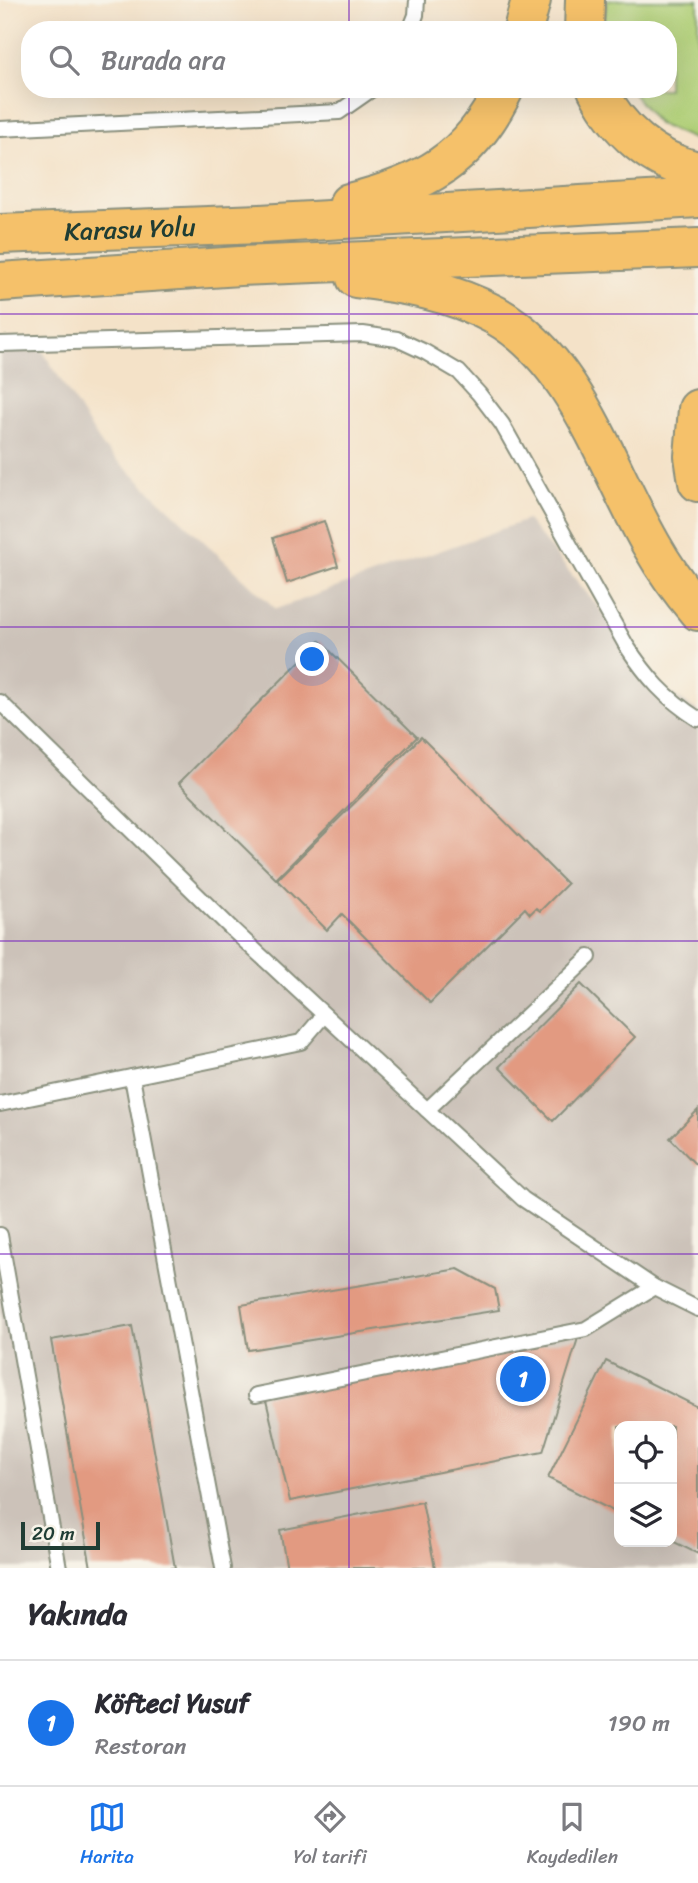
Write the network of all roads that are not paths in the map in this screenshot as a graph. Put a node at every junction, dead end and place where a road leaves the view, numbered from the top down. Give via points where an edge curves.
1 (417, 0) edge
2 (531, 0) edge
3 (585, 0) edge
4 (414, 21) edge
5 (525, 21) edge
6 (584, 21) edge
7 (359, 98) edge
8 (500, 98) edge
9 (602, 98) edge
10 (0, 129) edge
11 (698, 171) edge
12 (698, 198) edge
13 (260, 224) junction
14 (0, 234) edge
15 (698, 248) edge
16 (240, 266) junction
17 (0, 282) edge
18 (0, 344) edge
19 (698, 409) edge
20 (698, 482) edge
21 (698, 611) edge
22 (0, 702) edge
23 (698, 719) edge
24 (589, 957) dead end
25 (324, 1015) junction
26 (132, 1077) junction
27 (0, 1104) edge
28 (427, 1110) junction
29 (0, 1235) edge
30 (654, 1287) junction
31 (698, 1309) edge
32 (256, 1395) dead end
33 (59, 1568) edge
34 (223, 1568) edge

1 - 4 lane
2 - 5 highway
3 - 6 highway
7 - 10 lane via 339,112
8 - 13 highway via 474,139 424,178 365,199
9 - 11 highway via 627,133 647,149
12 - 13 highway
13 - 14 highway, Karasu Yolu
15 - 16 highway
16 - 17 highway, Karasu Yolu
16 - 21 highway via 424,289 495,315 523,334 566,384 652,546
18 - 23 lane via 363,334 397,339 425,352 458,372 502,424 626,645 648,678 675,705
19 - 20 highway via 694,456
22 - 25 lane
24 - 28 lane
25 - 26 lane via 301,1042
25 - 28 lane
26 - 27 lane
26 - 34 lane
28 - 30 lane via 523,1199
29 - 33 lane
30 - 31 lane
30 - 32 lane via 586,1329

